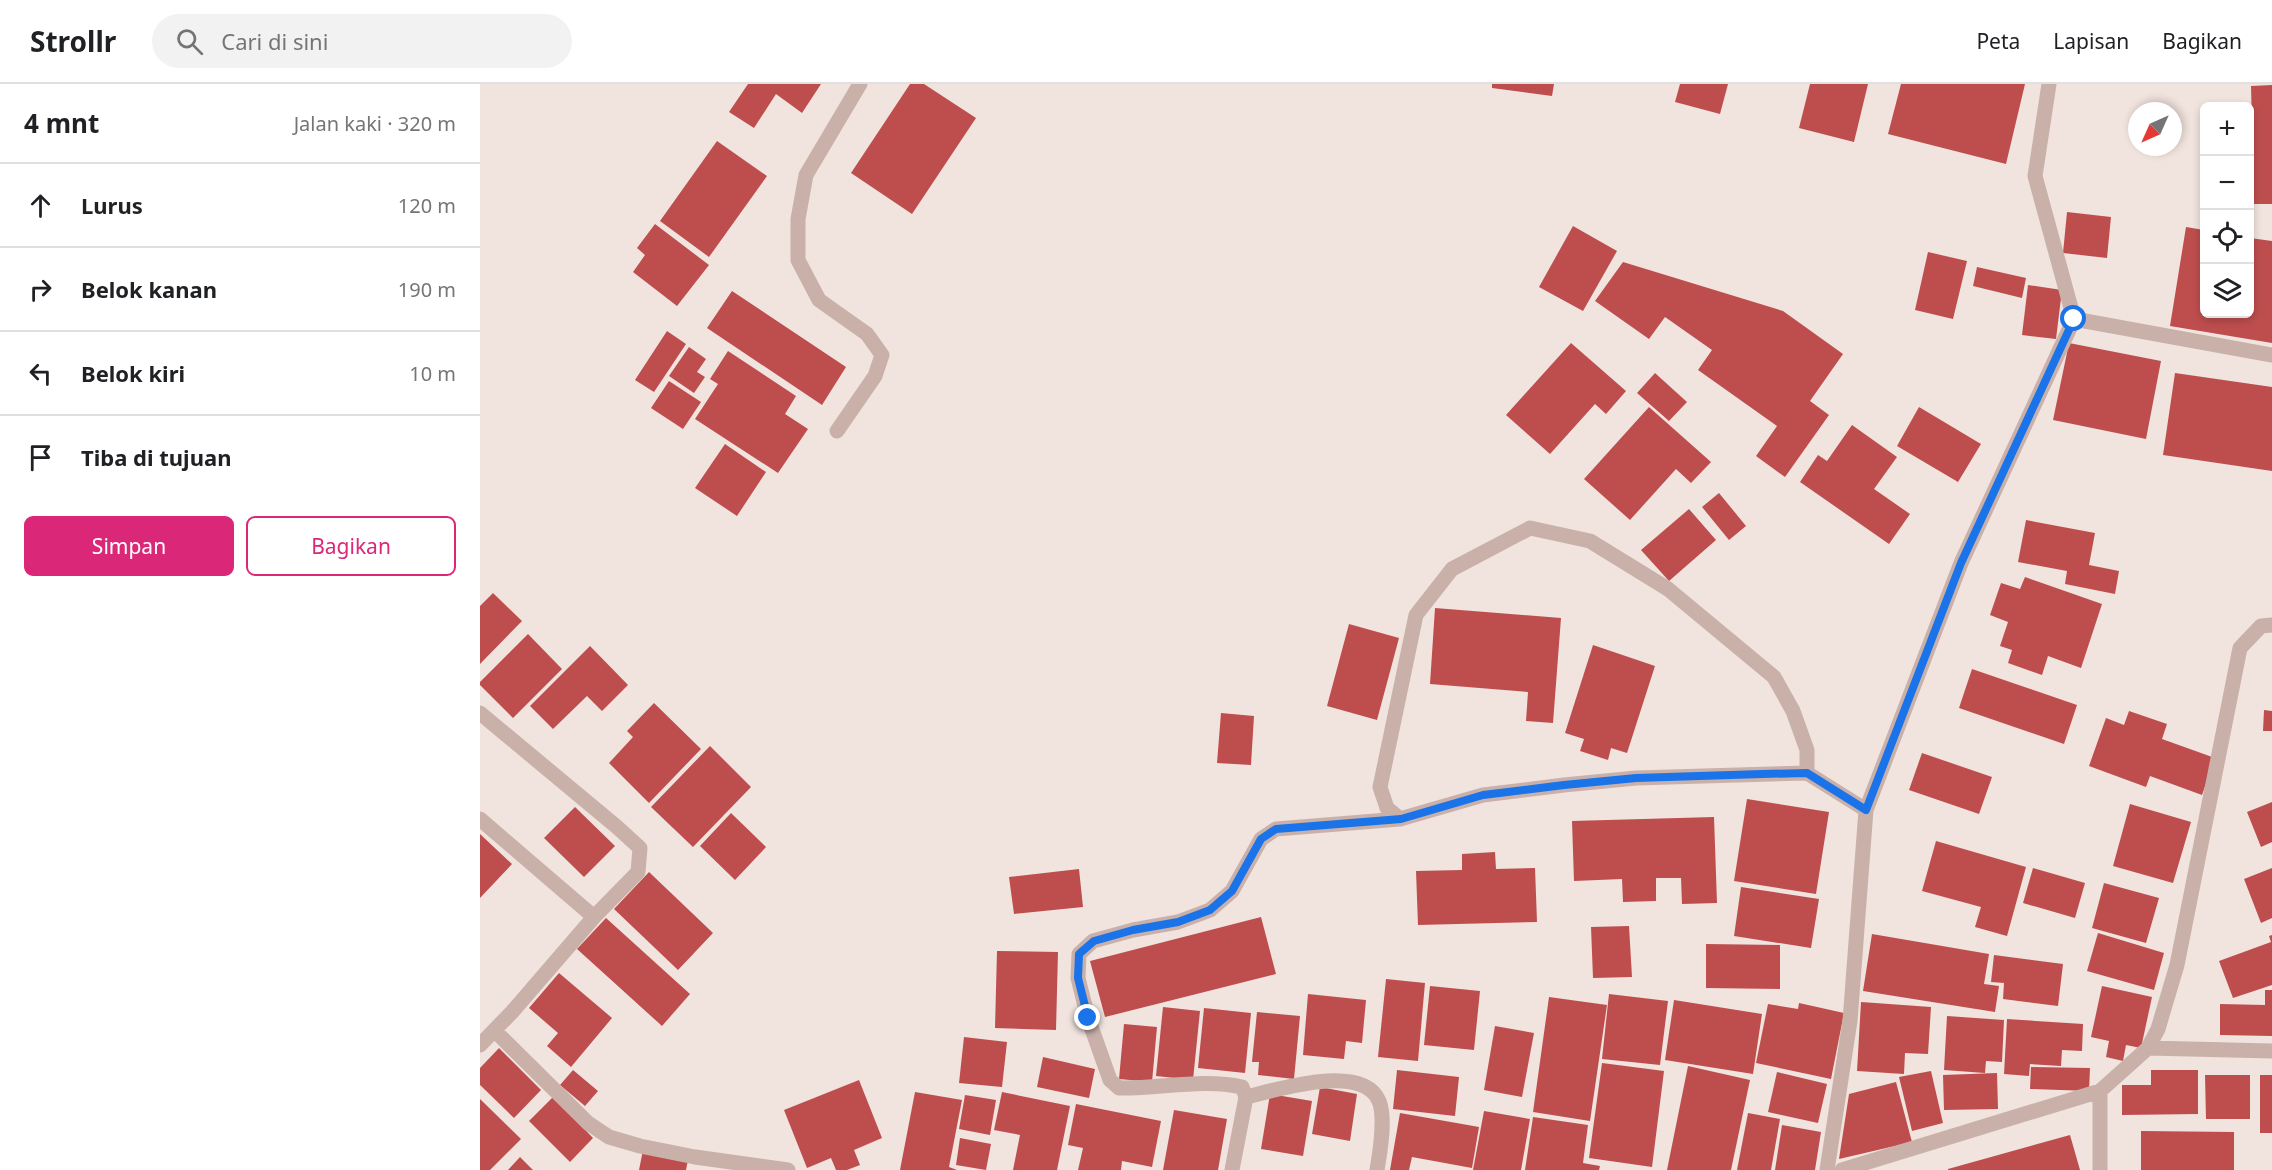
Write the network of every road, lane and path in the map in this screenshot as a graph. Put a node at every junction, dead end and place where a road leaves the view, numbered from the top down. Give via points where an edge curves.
1 (860, 84) edge
2 (2049, 84) edge
3 (2074, 319) junction
4 (2272, 355) edge
5 (837, 431) dead end
6 (2272, 625) edge
7 (480, 713) edge
8 (1807, 773) junction
9 (1866, 810) junction
10 (480, 819) edge
11 (1401, 819) junction
12 (594, 917) junction
13 (495, 1031) junction
14 (480, 1045) edge
15 (2148, 1048) junction
16 (2272, 1051) edge
17 (2100, 1091) junction
18 (1246, 1097) junction
19 (788, 1170) edge
20 (1232, 1170) edge
21 (1377, 1170) edge
22 (1827, 1170) edge
23 (1842, 1170) edge
24 (2100, 1170) edge

1 - 5 street via 806,175 798,219 798,260 819,300 867,334 882,355 875,376
2 - 3 street via 2035,176
3 - 4 street
3 - 9 street via 1961,563
6 - 15 street via 2261,626 2240,648 2177,965 2158,1029
7 - 12 street via 640,848 638,872
8 - 9 street
8 - 11 street via 1636,778 1564,785 1483,795
8 - 11 street via 1807,750 1793,711 1774,677 1668,589 1590,541 1530,528 1452,569 1416,615 1380,787 1387,808
9 - 22 street via 1850,1021
10 - 12 street
11 - 18 street via 1276,829 1261,839 1232,891 1210,910 1178,922 1094,941 1079,954 1078,978 1088,1018 1114,1085 1145,1089 1224,1083 1242,1087
12 - 13 street
13 - 14 street
13 - 19 street via 588,1123 609,1137 640,1146
15 - 16 street
15 - 17 street
17 - 23 street
17 - 24 street
18 - 20 street
18 - 21 street via 1312,1081 1366,1086 1379,1101 1382,1115

